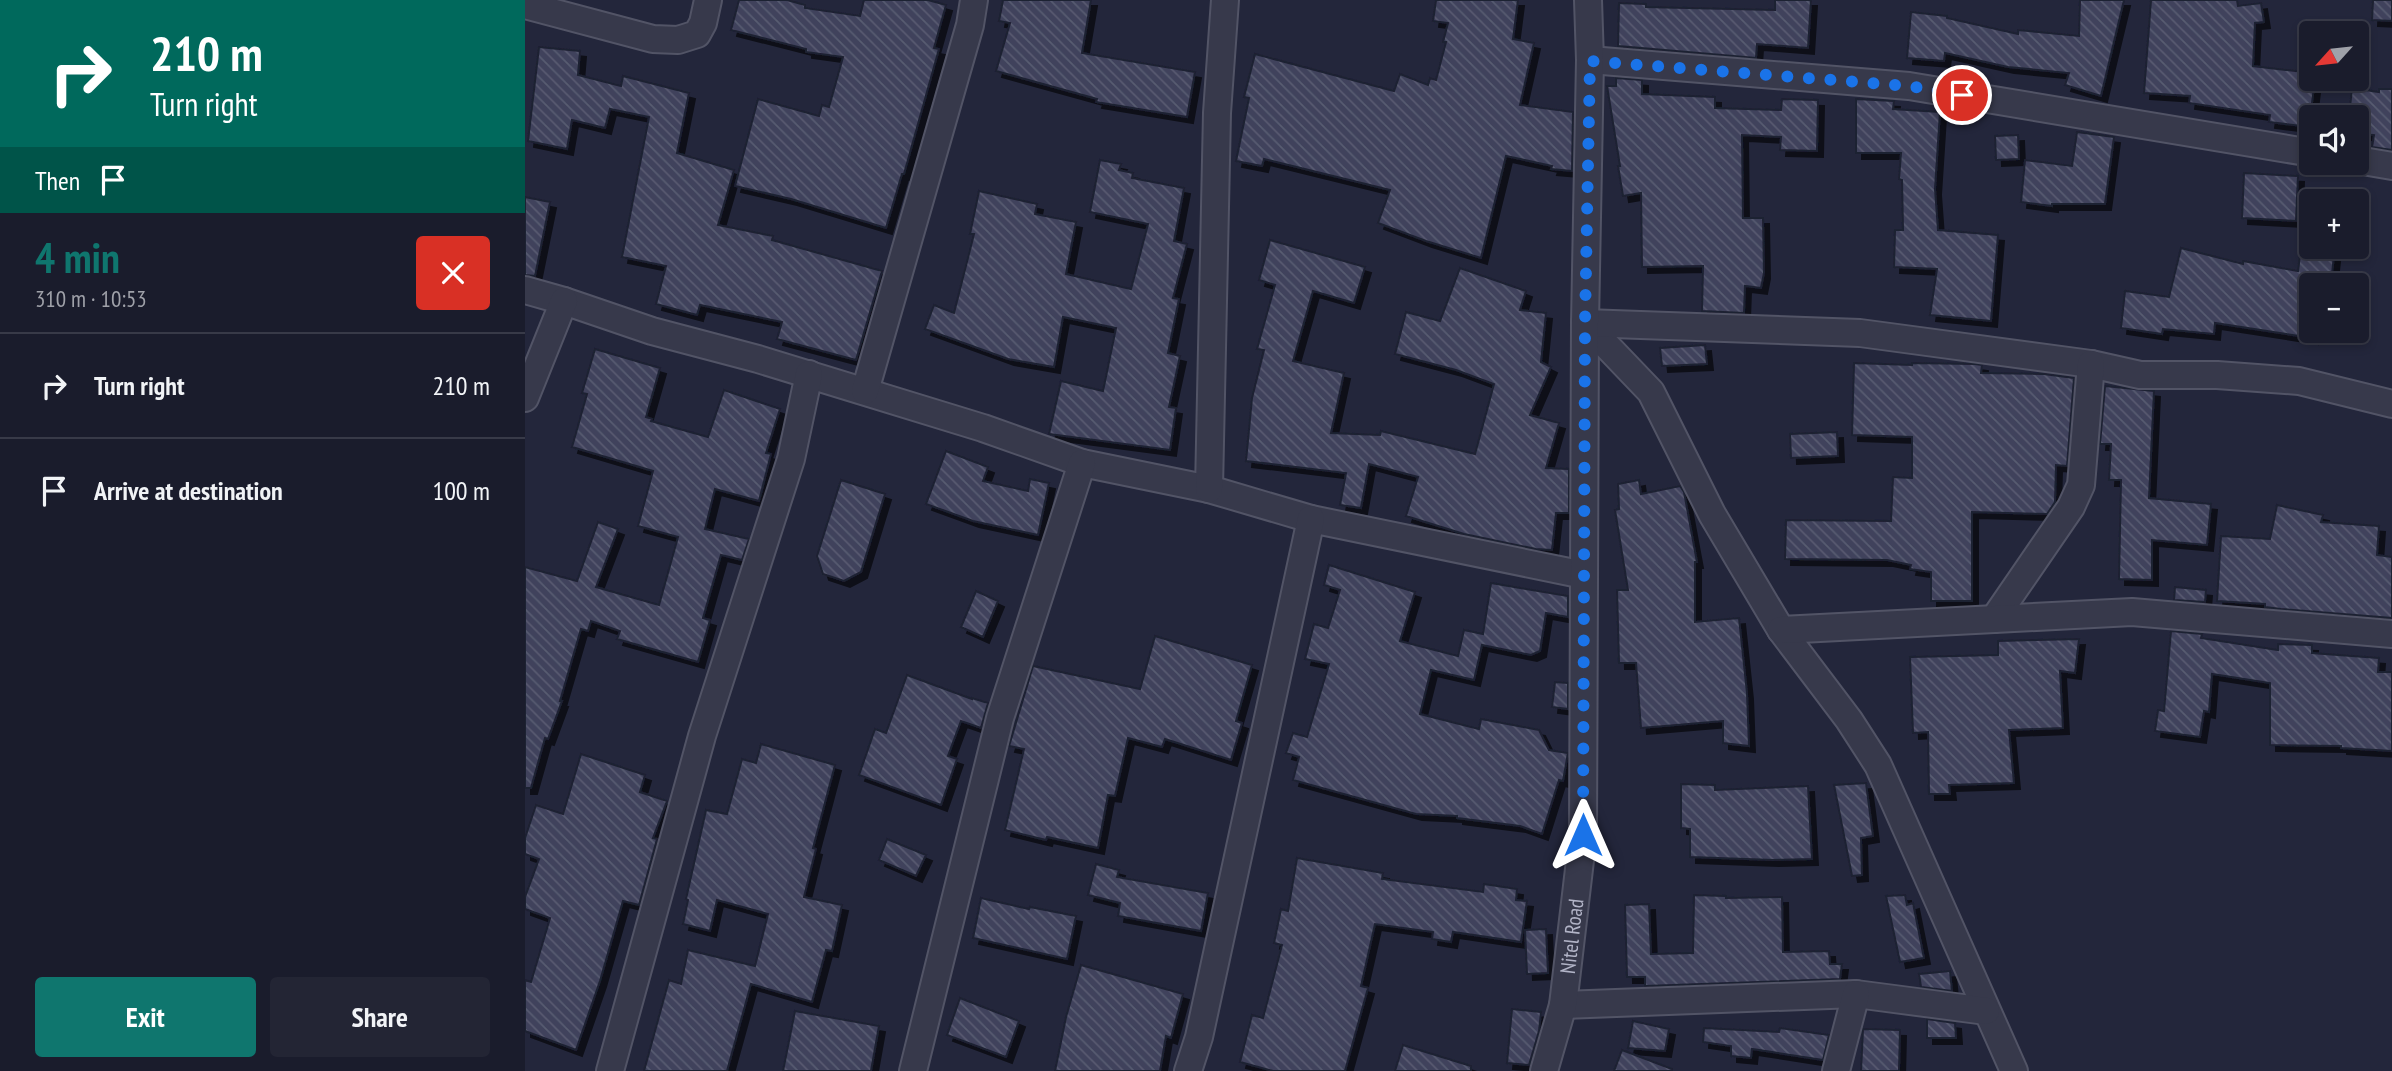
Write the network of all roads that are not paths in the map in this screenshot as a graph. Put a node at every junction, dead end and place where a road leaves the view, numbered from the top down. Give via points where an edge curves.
1 (708, 0) edge
2 (974, 0) edge
3 (1225, 0) edge
4 (1588, 0) edge
5 (525, 5) edge
6 (1590, 61) junction
7 (2299, 151) edge
8 (2369, 162) edge
9 (2392, 166) edge
10 (525, 290) edge
11 (565, 301) junction
12 (1585, 323) junction
13 (2091, 364) junction
14 (810, 374) junction
15 (865, 391) junction
16 (525, 398) edge
17 (2392, 404) edge
18 (1082, 463) junction
19 (1209, 489) junction
20 (1311, 519) junction
21 (1584, 575) junction
22 (1994, 619) junction
23 (1781, 630) junction
24 (2392, 634) edge
25 (1856, 994) junction
26 (1563, 1006) junction
27 (1986, 1011) junction
28 (610, 1071) edge
29 (913, 1071) edge
30 (1188, 1071) edge
31 (1544, 1071) edge
32 (1836, 1071) edge
33 (2014, 1071) edge

1 - 5 street via 697,34 678,40 653,39
2 - 15 street
3 - 19 street via 1217,113
4 - 6 street, Nitel Road
6 - 7 street via 1909,86
6 - 12 street, Nitel Road
8 - 9 street
10 - 11 street
11 - 14 street via 652,331
11 - 16 street
12 - 13 street via 1860,333
12 - 21 street, Nitel Road
12 - 23 street via 1651,391 1712,514
13 - 17 street via 2140,375 2299,381
13 - 22 street via 2081,485 2071,508
14 - 15 street
14 - 28 street via 791,458 702,736
15 - 18 street
18 - 19 street
18 - 29 street via 1000,718
19 - 20 street
20 - 21 street
20 - 30 street
21 - 26 street, Nitel Road via 1583,835
22 - 23 street
22 - 24 street via 2132,612
23 - 27 street via 1878,765
25 - 26 street
25 - 27 street
25 - 32 street
26 - 31 street, Nitel Road
27 - 33 street

